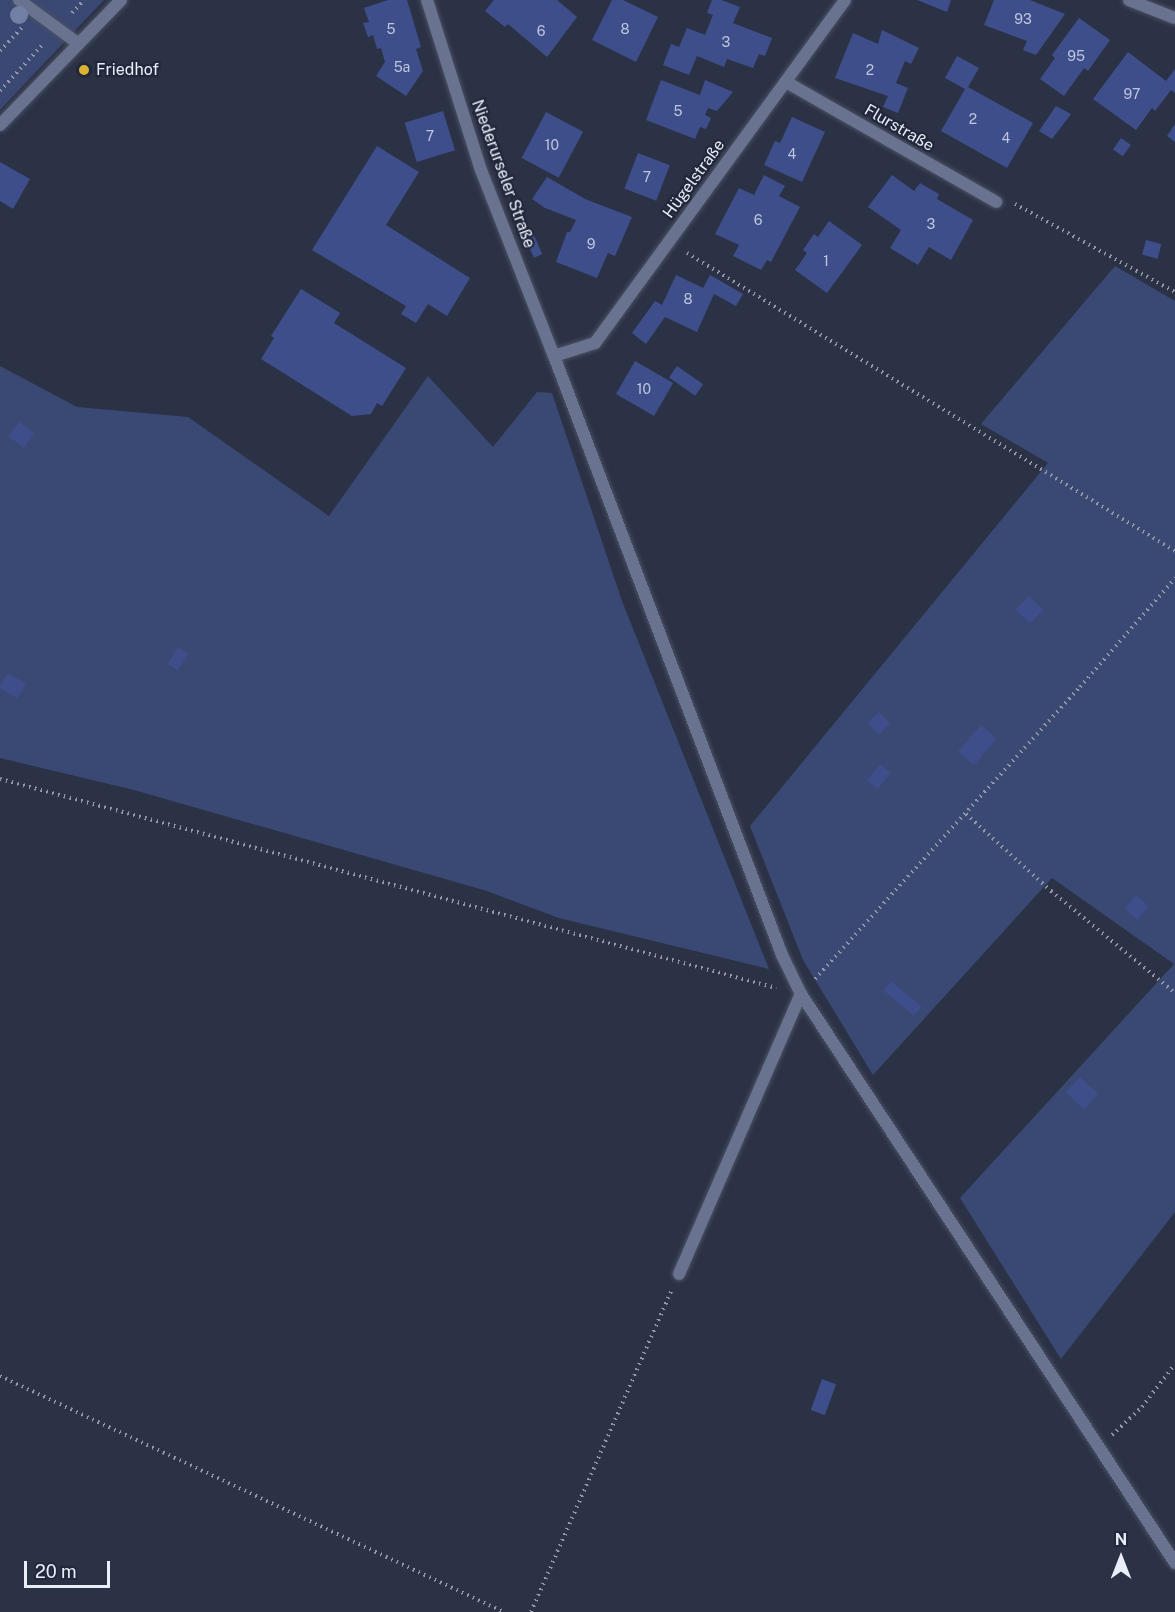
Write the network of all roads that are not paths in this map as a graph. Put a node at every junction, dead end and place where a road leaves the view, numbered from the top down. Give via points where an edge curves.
1 (20, 0) edge
2 (121, 0) edge
3 (427, 0) edge
4 (845, 0) edge
5 (1129, 0) edge
6 (1151, 4) edge
7 (1175, 18) edge
8 (79, 44) junction
9 (786, 82) junction
10 (0, 125) edge
11 (996, 202) road end
12 (554, 356) junction
13 (801, 994) junction
14 (679, 1274) road end
15 (1175, 1563) edge

1 - 8 street
2 - 8 street
3 - 12 street, Niederurseler Straße via 481,170
4 - 9 street, Hügelstraße
5 - 6 street
6 - 7 street
8 - 10 street
9 - 11 street, Flurstraße
9 - 12 street, Hügelstraße via 595,343
12 - 13 street, Niederurseler Straße via 782,955
13 - 14 street
13 - 15 street, Niederurseler Straße

